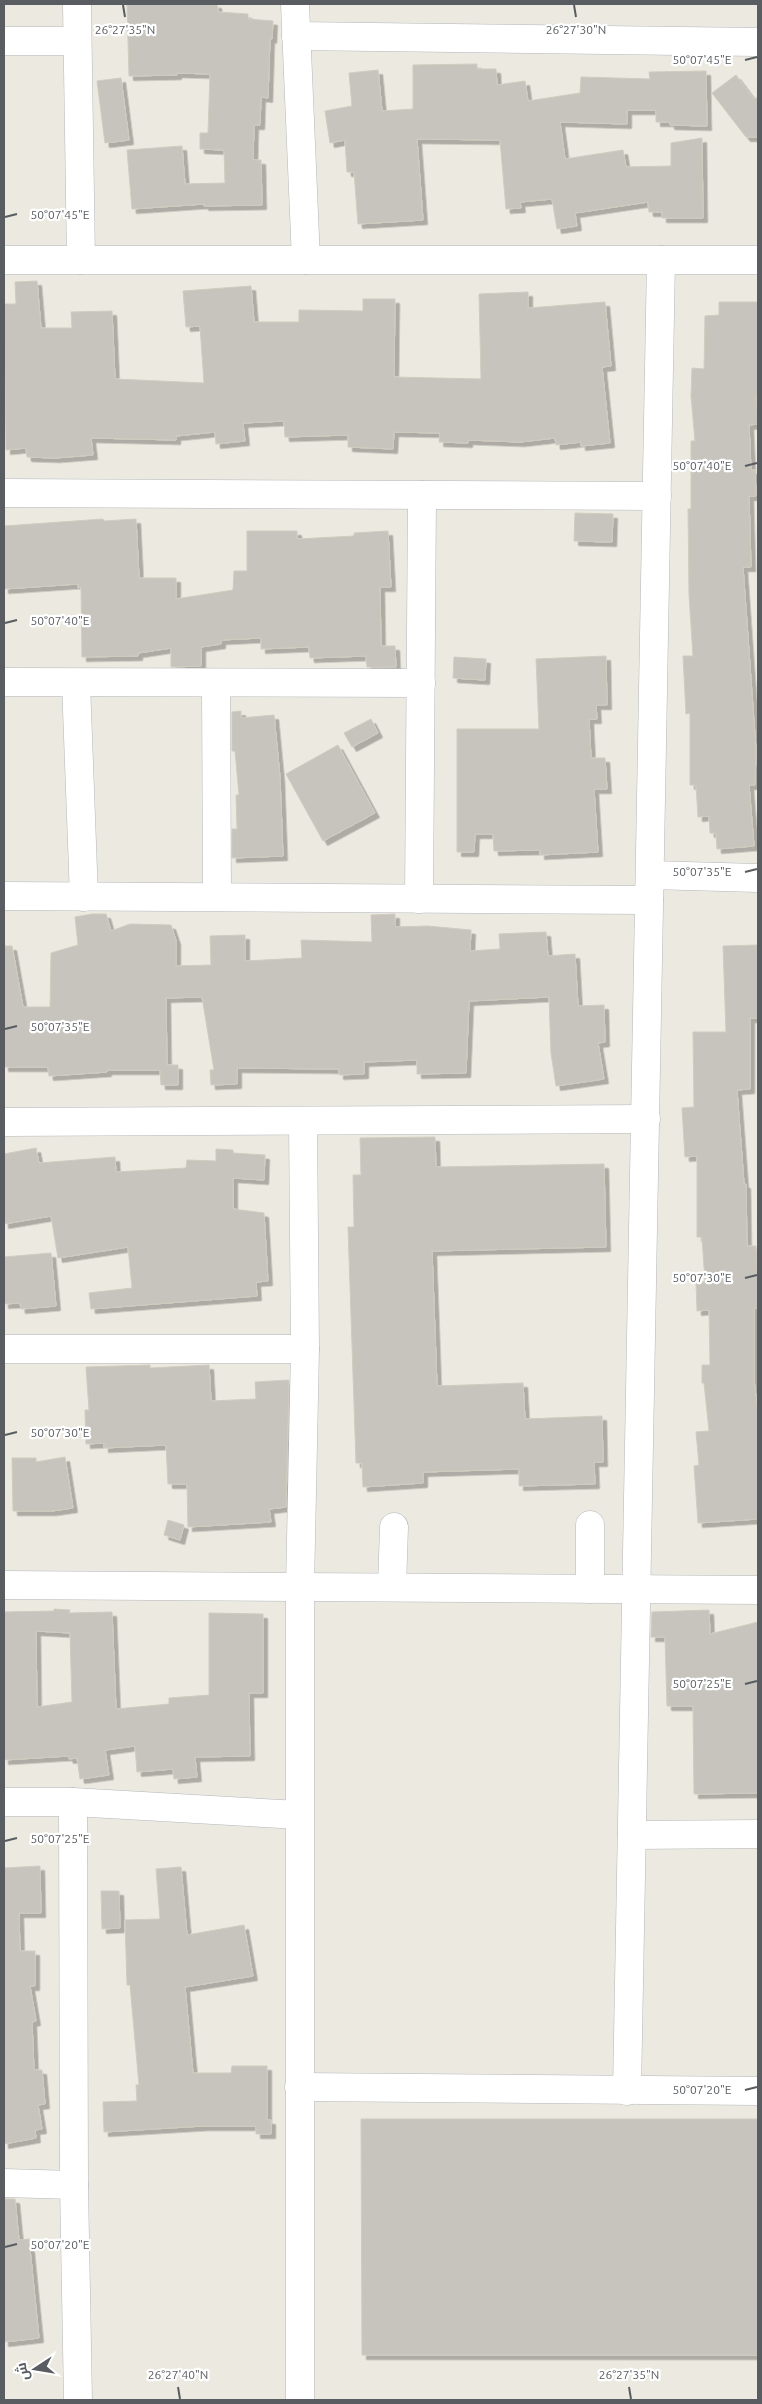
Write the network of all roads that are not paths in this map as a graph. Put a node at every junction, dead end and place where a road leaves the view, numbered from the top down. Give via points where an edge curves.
1 (77, 4) edge
2 (295, 4) edge
3 (296, 36) junction
4 (77, 40) junction
5 (4, 41) edge
6 (758, 42) edge
7 (4, 260) edge
8 (81, 260) junction
9 (306, 260) junction
10 (661, 260) junction
11 (758, 260) edge
12 (4, 493) edge
13 (422, 495) junction
14 (656, 496) junction
15 (4, 682) edge
16 (76, 683) junction
17 (216, 683) junction
18 (421, 683) junction
19 (758, 878) edge
20 (650, 887) junction
21 (4, 896) edge
22 (84, 897) junction
23 (217, 897) junction
24 (420, 898) junction
25 (646, 1118) junction
26 (303, 1120) junction
27 (4, 1122) edge
28 (4, 1349) edge
29 (305, 1349) junction
30 (590, 1525) dead end
31 (394, 1527) dead end
32 (4, 1584) edge
33 (300, 1586) junction
34 (392, 1587) junction
35 (590, 1589) junction
36 (637, 1589) junction
37 (758, 1590) edge
38 (4, 1802) edge
39 (73, 1802) junction
40 (299, 1815) junction
41 (758, 1834) edge
42 (632, 1835) junction
43 (299, 2087) junction
44 (627, 2091) junction
45 (758, 2091) edge
46 (4, 2183) edge
47 (74, 2185) junction
48 (78, 2400) edge
49 (300, 2400) edge

1 - 4 street
2 - 3 street
3 - 6 street
3 - 9 street
4 - 5 street
4 - 8 street
7 - 8 street
8 - 9 street
9 - 10 street
10 - 11 street
10 - 14 street
12 - 13 street
13 - 14 street
13 - 18 street
14 - 20 street
15 - 16 street
16 - 17 street
16 - 22 street
17 - 18 street
17 - 23 street
18 - 24 street
19 - 20 street
20 - 24 street
20 - 25 street
21 - 22 street
22 - 23 street
23 - 24 street
25 - 26 street
25 - 36 street
26 - 27 street
26 - 29 street
28 - 29 street
29 - 33 street
30 - 35 street
31 - 34 street
32 - 33 street
33 - 34 street
33 - 40 street
34 - 35 street
35 - 36 street
36 - 37 street
36 - 42 street
38 - 39 street
39 - 40 street
39 - 47 street
40 - 43 street
41 - 42 street
42 - 44 street
43 - 44 street
43 - 49 street
44 - 45 street
46 - 47 street
47 - 48 street

